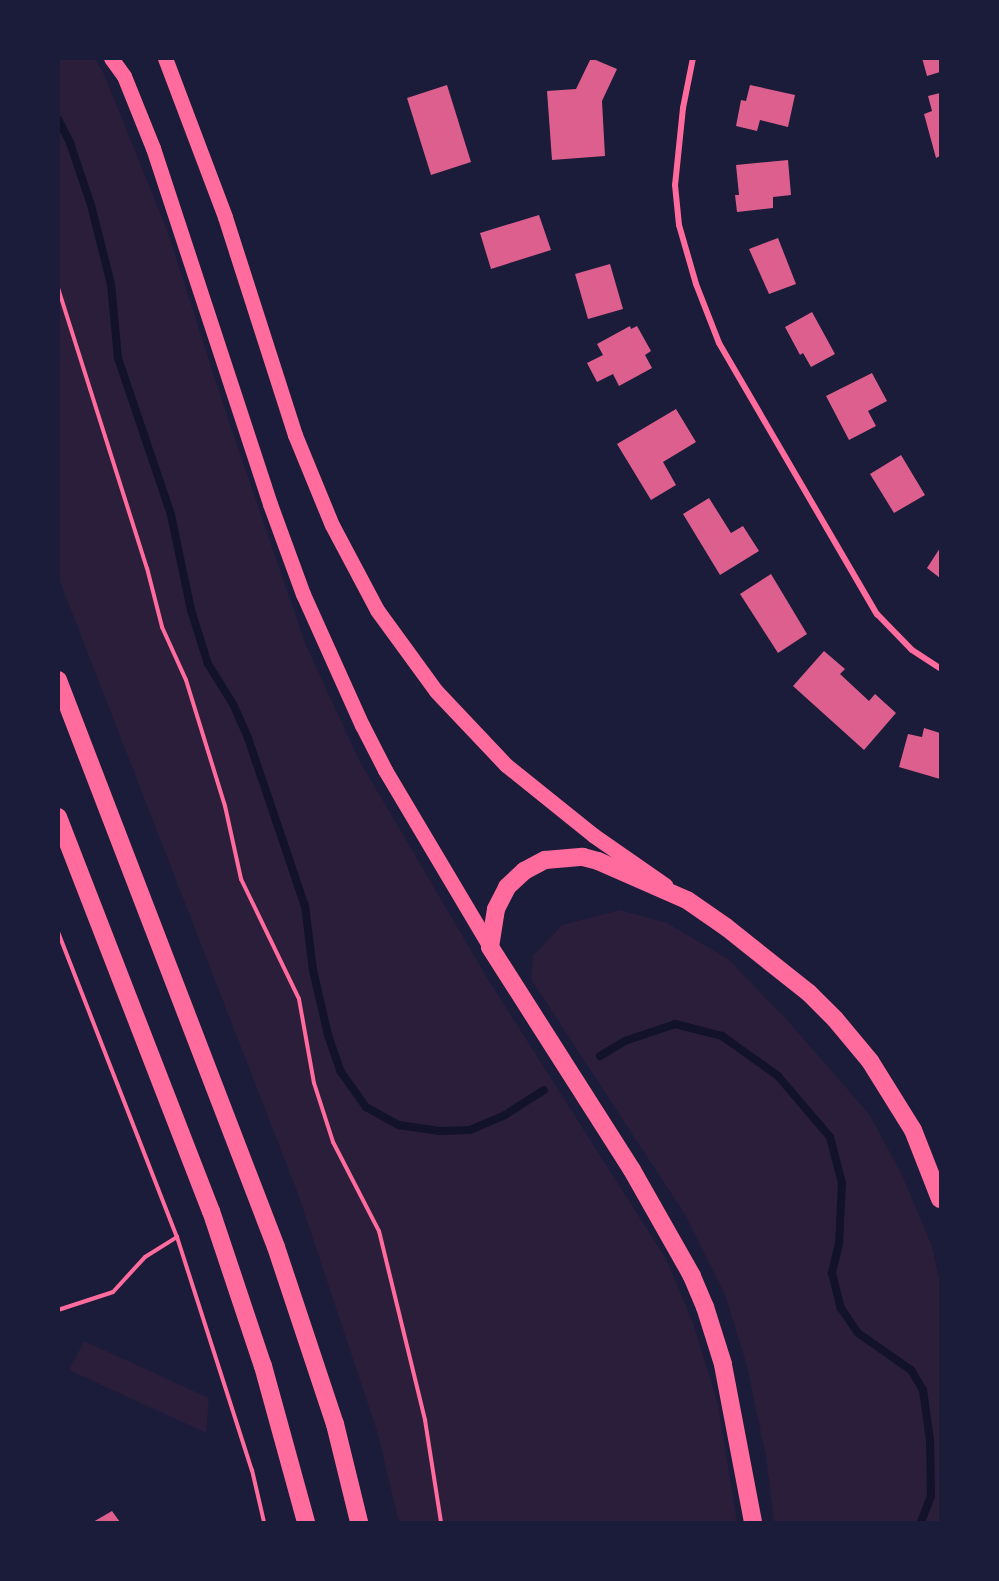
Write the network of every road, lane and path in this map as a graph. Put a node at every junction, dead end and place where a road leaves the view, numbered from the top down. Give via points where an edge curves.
1 (114, 58) edge
2 (165, 58) edge
3 (693, 58) edge
4 (58, 288) edge
5 (940, 668) edge
6 (58, 680) edge
7 (58, 817) edge
8 (687, 900) junction
9 (58, 932) edge
10 (490, 947) junction
11 (940, 1199) edge
12 (177, 1237) junction
13 (58, 1310) edge
14 (264, 1522) edge
15 (306, 1522) edge
16 (359, 1522) edge
17 (441, 1522) edge
18 (753, 1522) edge

1 - 10 main road via 167,189 303,594 385,770
2 - 8 main road via 221,206 295,435 332,525 377,610 436,690 506,765 593,836
3 - 5 street via 675,185 679,225 719,343 877,614 912,650
4 - 17 path via 162,627 186,680 225,806 241,879 299,999 314,1083 333,1142 379,1232 425,1420
6 - 16 highway via 276,1247 331,1413
7 - 15 highway via 211,1211 263,1366
8 - 10 highway via 598,861 571,856 545,860 524,871 501,897
8 - 11 highway via 784,971 853,1040 886,1084 913,1130
9 - 12 path
10 - 18 highway via 638,1180 692,1276 723,1364
12 - 13 path via 145,1257 113,1293
12 - 14 path via 252,1470

